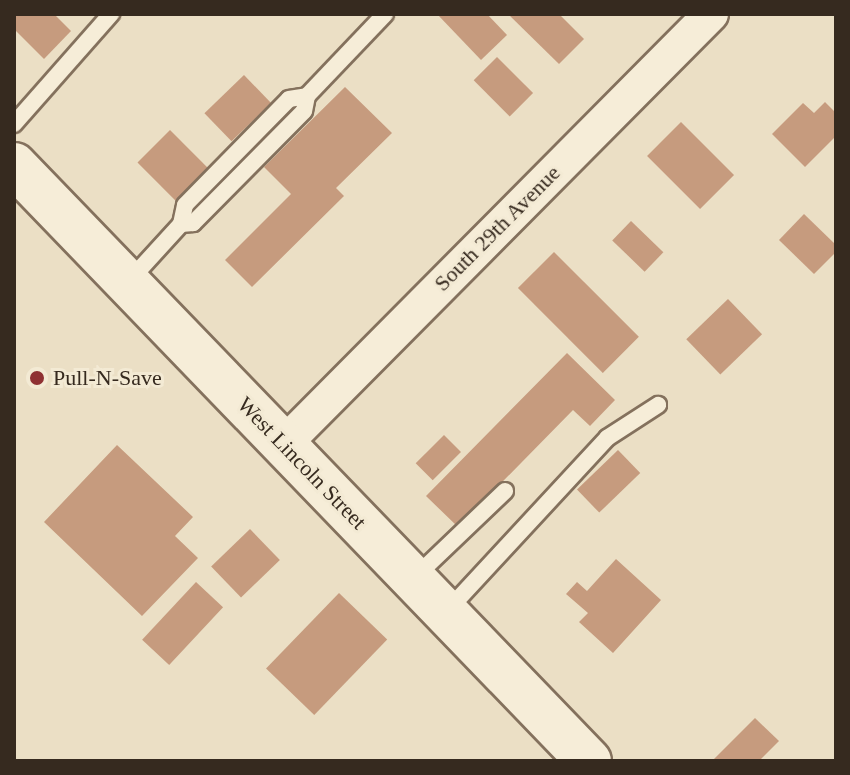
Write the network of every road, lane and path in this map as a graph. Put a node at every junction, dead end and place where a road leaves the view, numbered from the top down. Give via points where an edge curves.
1 (111, 14) edge
2 (385, 14) edge
3 (711, 14) edge
4 (14, 124) edge
5 (14, 165) edge
6 (128, 282) junction
7 (658, 405) dead end
8 (284, 444) junction
9 (505, 491) dead end
10 (413, 579) junction
11 (446, 612) junction
12 (589, 761) edge

1 - 4 lane
2 - 6 lane via 307,96 304,111 193,223 181,224
3 - 8 street, South 29th Avenue
5 - 6 street, West Lincoln Street
6 - 8 street, West Lincoln Street
7 - 11 lane via 607,438
8 - 10 street, West Lincoln Street
9 - 10 lane
10 - 11 street, West Lincoln Street
11 - 12 street, West Lincoln Street

